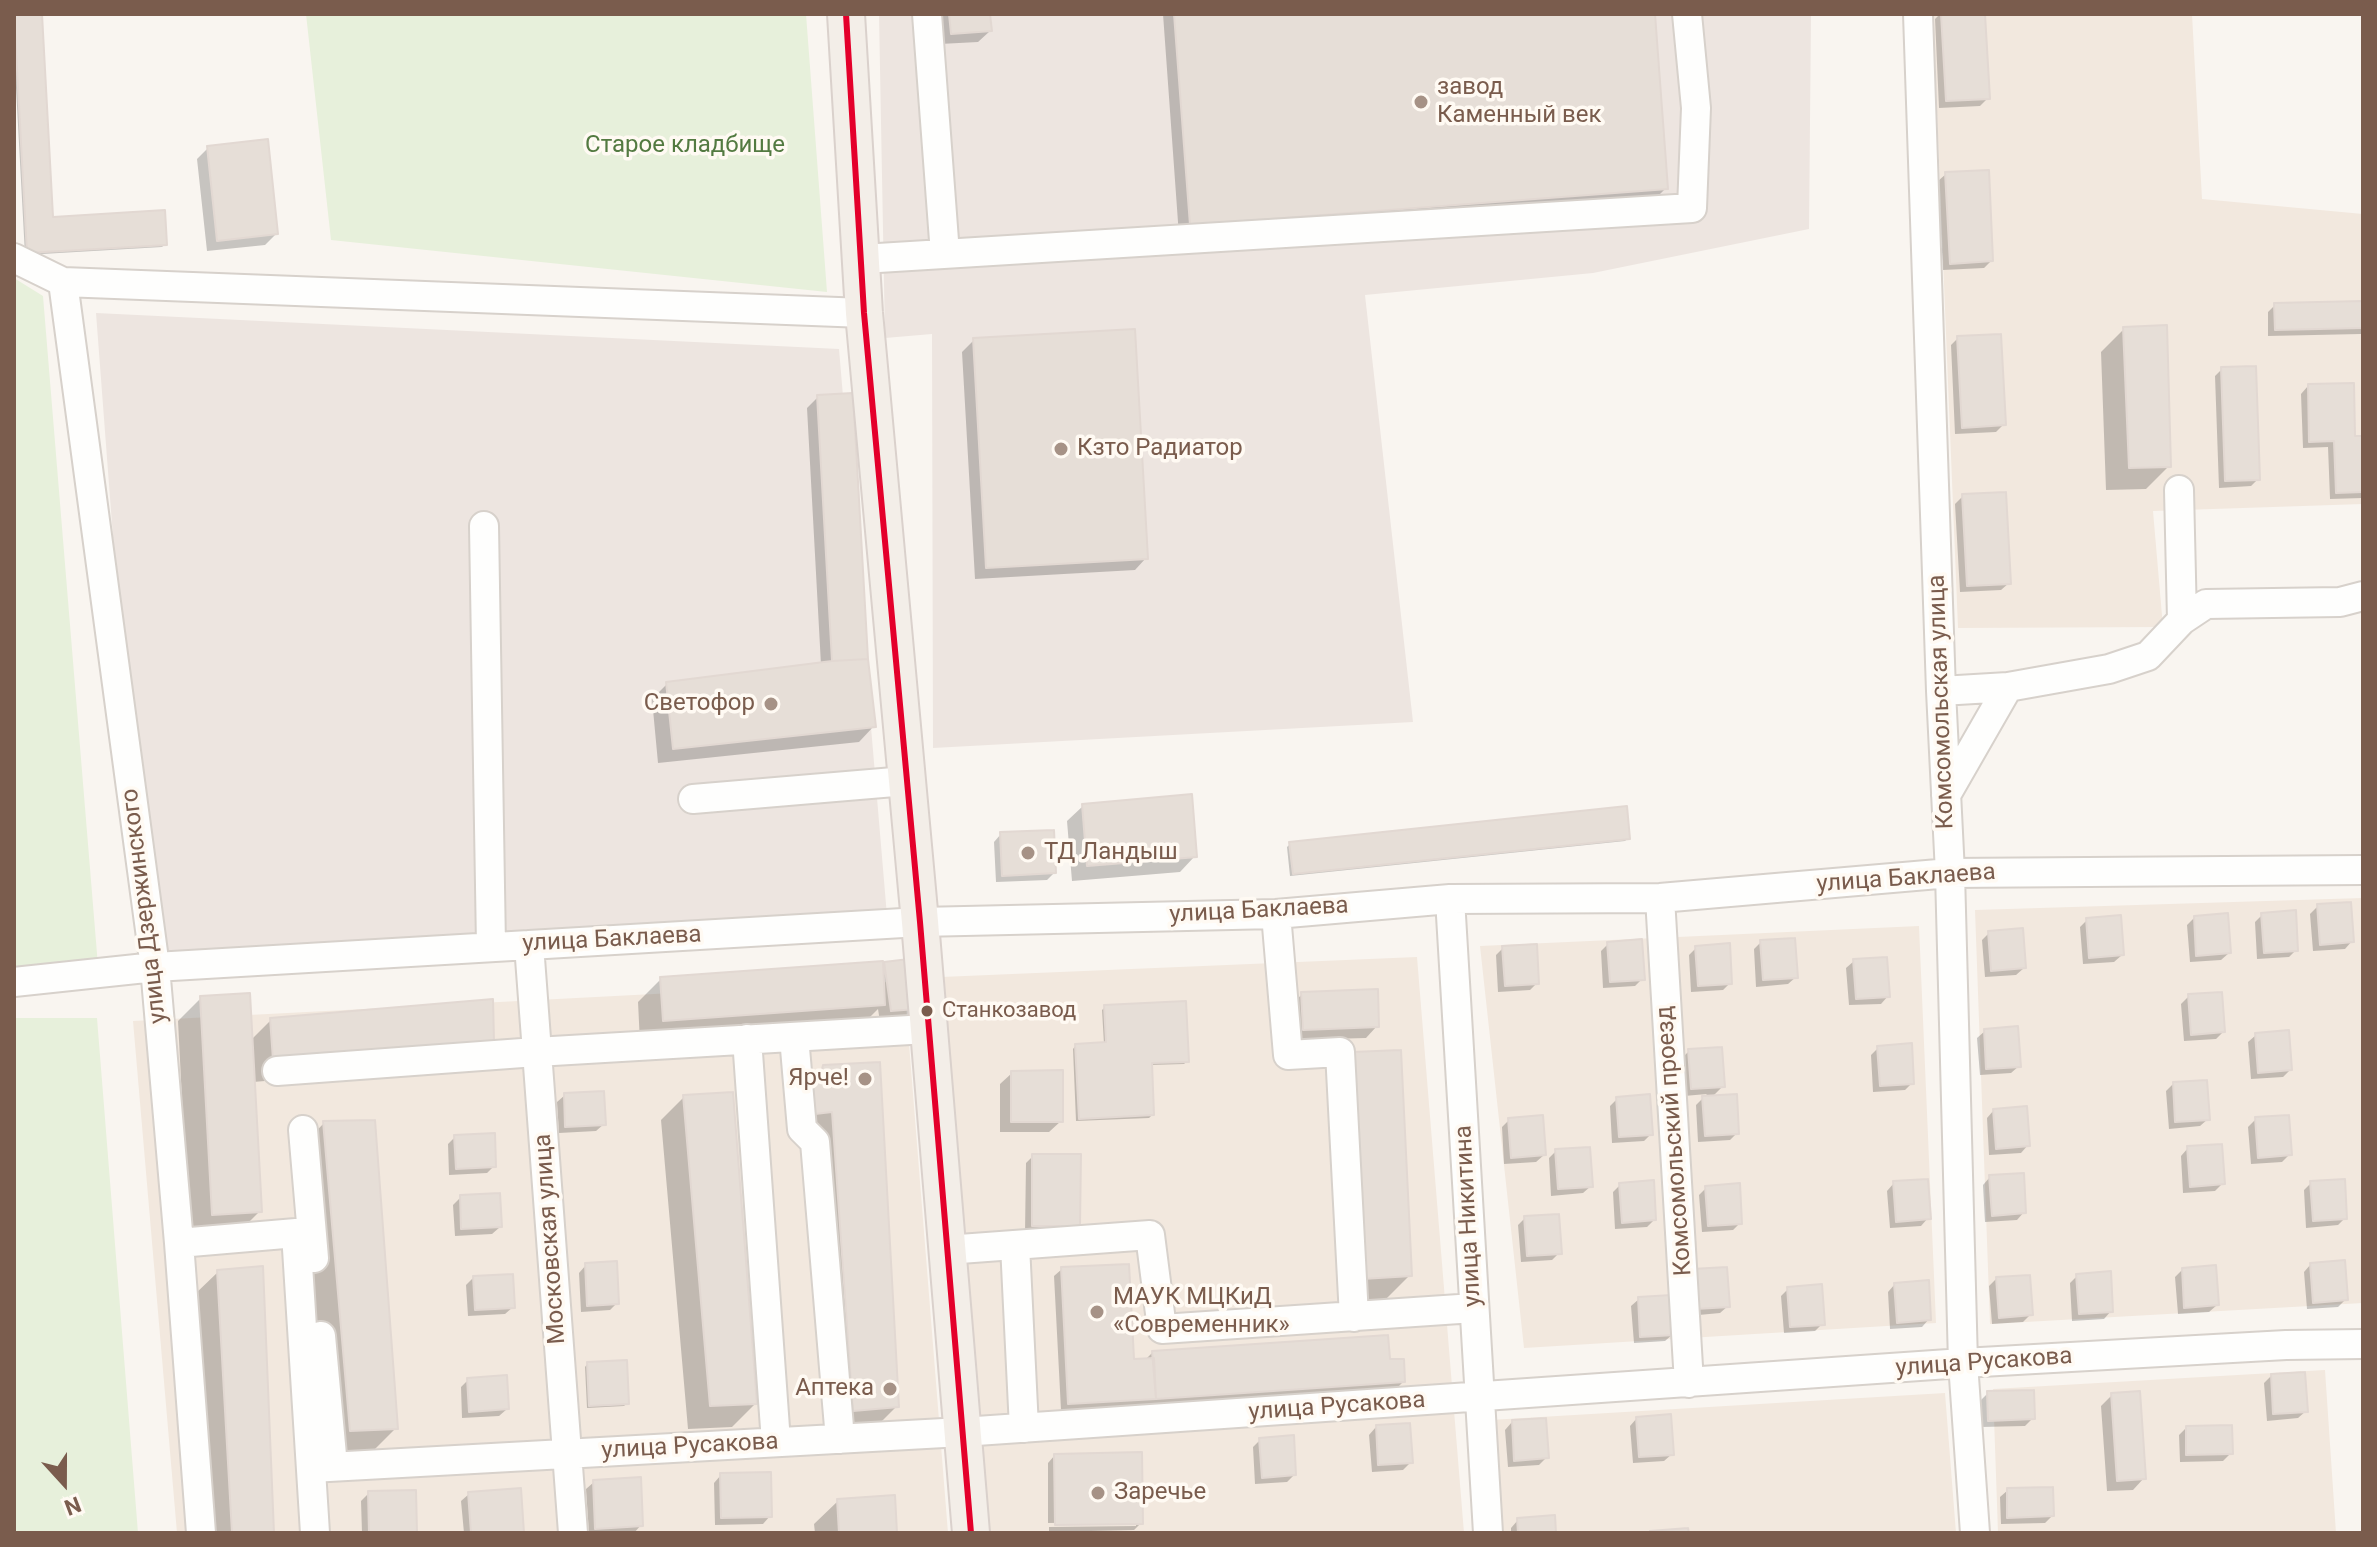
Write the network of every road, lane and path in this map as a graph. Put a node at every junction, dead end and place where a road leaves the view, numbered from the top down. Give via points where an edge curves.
1 (846, 14) edge
2 (927, 14) edge
3 (1687, 14) edge
4 (1918, 14) edge
5 (945, 254) junction
6 (14, 258) edge
7 (862, 259) junction
8 (63, 282) junction
9 (864, 313) junction
10 (2179, 490) dead end
11 (484, 526) dead end
12 (2363, 596) edge
13 (2182, 620) junction
14 (2008, 687) junction
15 (1941, 691) junction
16 (906, 781) junction
17 (1946, 796) junction
18 (693, 799) dead end
19 (2363, 870) edge
20 (1950, 873) junction
21 (1660, 898) junction
22 (1450, 899) junction
23 (1276, 914) junction
24 (920, 922) junction
25 (529, 945) junction
26 (491, 946) junction
27 (155, 967) junction
28 (14, 982) edge
29 (927, 1029) junction
30 (794, 1037) junction
31 (747, 1039) junction
32 (536, 1052) junction
33 (277, 1071) dead end
34 (303, 1130) dead end
35 (179, 1243) junction
36 (1015, 1245) junction
37 (946, 1250) junction
38 (1474, 1308) junction
39 (1354, 1317) junction
40 (2363, 1344) edge
41 (1963, 1363) junction
42 (1689, 1383) junction
43 (1479, 1398) junction
44 (1024, 1428) junction
45 (962, 1432) junction
46 (840, 1439) junction
47 (776, 1442) junction
48 (568, 1453) junction
49 (322, 1467) junction
50 (201, 1533) edge
51 (315, 1533) edge
52 (573, 1533) edge
53 (971, 1533) edge
54 (1488, 1533) edge
55 (1975, 1533) edge

1 - 7 main road
2 - 5 street
3 - 5 street via 1696,108 1692,208
4 - 15 street, Комсомольская улица
5 - 7 street
6 - 8 street
7 - 9 main road
8 - 9 street
8 - 27 street, улица Дзержинского
9 - 16 main road
10 - 13 street
11 - 26 street
12 - 13 street via 2340,602 2206,604
13 - 14 street via 2148,656 2109,669
14 - 15 street
14 - 17 street
15 - 17 street, Комсомольская улица
16 - 18 street
16 - 24 main road
17 - 20 street, Комсомольская улица
19 - 20 street, улица Баклаева
20 - 21 street, улица Баклаева
20 - 41 street, Комсомольская улица
21 - 22 street, улица Баклаева
21 - 42 street, Комсомольский проезд
22 - 23 street, улица Баклаева
22 - 38 street, улица Никитина
23 - 24 street, улица Баклаева
23 - 39 street via 1288,1055 1340,1052
24 - 25 street, улица Баклаева
24 - 29 main road
25 - 26 street, улица Баклаева
25 - 32 street, Московская улица
26 - 27 street, улица Баклаева
27 - 28 street, улица Баклаева
27 - 35 street, улица Дзержинского
29 - 30 street
29 - 37 main road
30 - 31 street
30 - 46 street via 802,1129 815,1142
31 - 32 street
31 - 47 street
32 - 33 street
32 - 48 street, Московская улица
34 - 49 street
35 - 49 street via 296,1233
35 - 50 street, улица Дзержинского
36 - 37 street
36 - 39 street via 1150,1235 1162,1329
36 - 44 street
37 - 45 main road
38 - 39 street
38 - 43 street, улица Никитина
40 - 41 street, улица Русакова
41 - 42 street, улица Русакова
41 - 55 street, Комсомольская улица
42 - 43 street, улица Русакова
43 - 44 street, улица Русакова
43 - 54 street, улица Никитина
44 - 45 street, улица Русакова
45 - 46 street, улица Русакова
45 - 53 main road
46 - 47 street, улица Русакова
47 - 48 street, улица Русакова
48 - 49 street, улица Русакова
48 - 52 street, Московская улица
49 - 51 street

